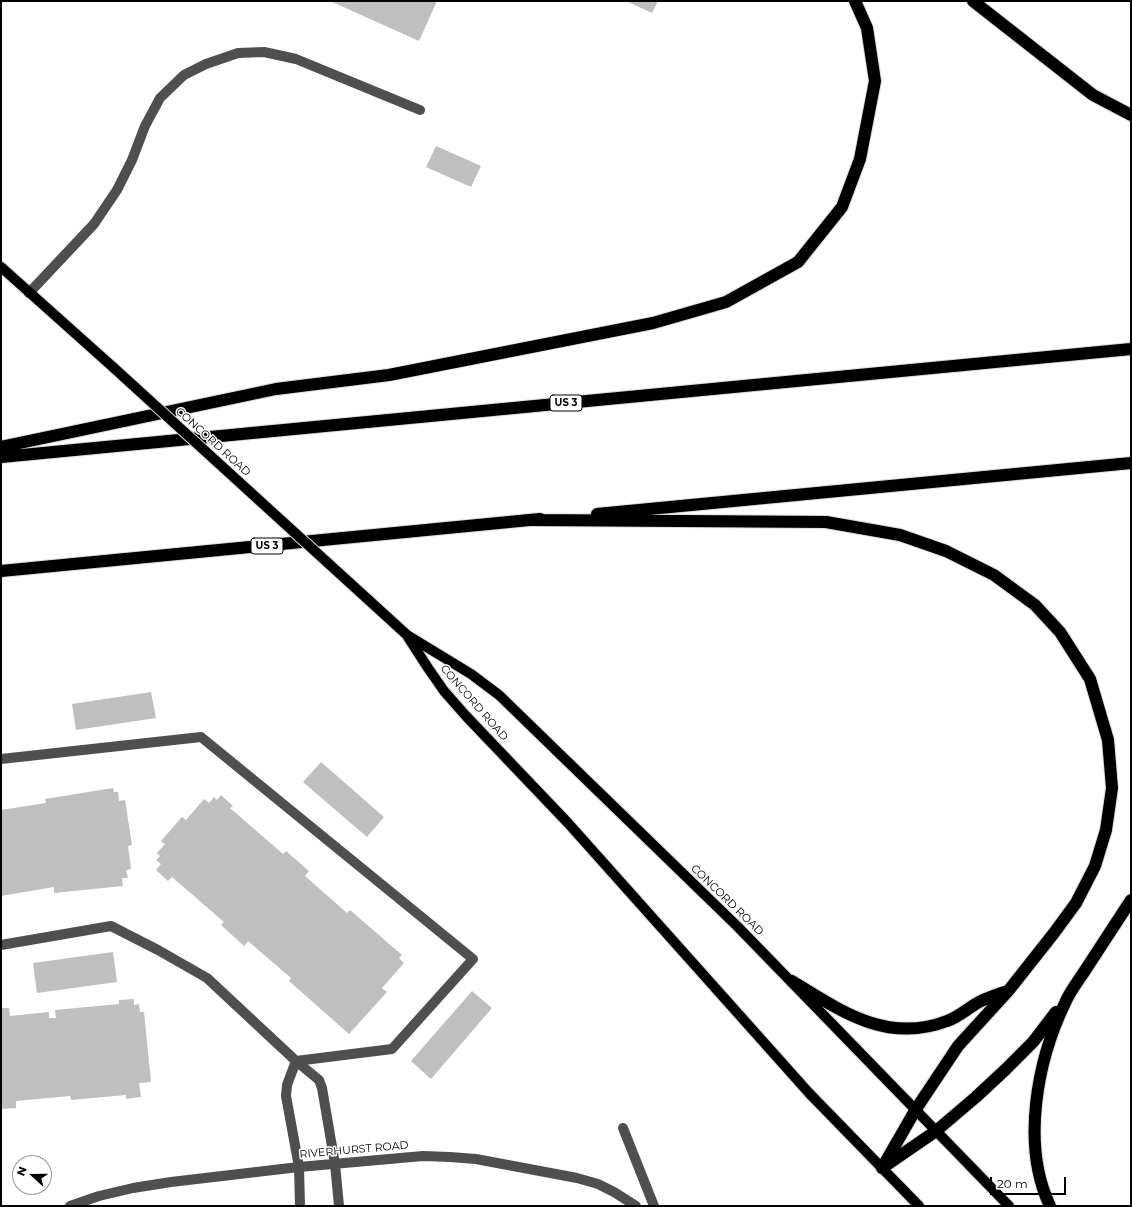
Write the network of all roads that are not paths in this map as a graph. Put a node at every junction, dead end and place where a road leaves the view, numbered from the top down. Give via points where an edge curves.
1 (854, 1) edge
2 (973, 1) edge
3 (420, 110) dead end
4 (1131, 115) edge
5 (1, 267) edge
6 (29, 293) junction
7 (1131, 349) edge
8 (1, 447) edge
9 (1, 457) edge
10 (1131, 463) edge
11 (532, 520) junction
12 (1, 571) edge
13 (407, 635) junction
14 (1, 759) edge
15 (1131, 900) edge
16 (1, 945) edge
17 (792, 981) junction
18 (1009, 990) junction
19 (1065, 1001) junction
20 (296, 1061) junction
21 (916, 1109) junction
22 (623, 1128) dead end
23 (936, 1131) junction
24 (335, 1164) junction
25 (299, 1167) junction
26 (882, 1168) junction
27 (70, 1206) edge
28 (300, 1206) edge
29 (339, 1206) edge
30 (636, 1206) edge
31 (654, 1206) edge
32 (919, 1206) edge
33 (1009, 1206) edge
34 (1050, 1206) edge

1 - 8 highway via 867,28 875,81 860,159 842,207 798,262 726,302 645,325 389,375 276,389
2 - 4 highway via 1093,95
3 - 6 street via 296,59 264,52 238,53 184,74 160,98 144,126 132,160 117,190 94,224
5 - 6 main road, CONCORD ROAD
6 - 13 main road, CONCORD ROAD, bridge
7 - 9 highway, US 3
10 - 11 highway, US 3
11 - 12 highway, US 3
11 - 18 highway via 826,522 900,535 946,551 994,575 1035,605 1060,632 1090,679 1108,740 1112,788 1106,830 1095,866 1076,903
13 - 17 main road, CONCORD ROAD via 470,674 498,695
13 - 26 main road, CONCORD ROAD via 436,680 466,716 573,829 809,1092
14 - 20 street via 201,737 473,959 392,1049
15 - 19 highway
16 - 20 street via 111,926 207,978
17 - 18 highway via 835,1007 868,1022 897,1029 925,1028 949,1021 979,1002
17 - 21 main road, CONCORD ROAD
18 - 21 highway via 958,1046
19 - 23 highway via 1033,1042 1006,1070
19 - 34 highway via 1050,1040 1036,1105 1037,1165
20 - 24 street via 318,1080 322,1088
20 - 25 street via 286,1096
21 - 23 main road, CONCORD ROAD
21 - 26 highway
22 - 31 street
23 - 26 highway
23 - 33 main road, CONCORD ROAD
24 - 25 street, RIVERHURST ROAD
24 - 29 street
24 - 30 street, RIVERHURST ROAD via 423,1156 476,1159 598,1184
25 - 27 street, RIVERHURST ROAD via 133,1188
25 - 28 street
26 - 32 main road, CONCORD ROAD

